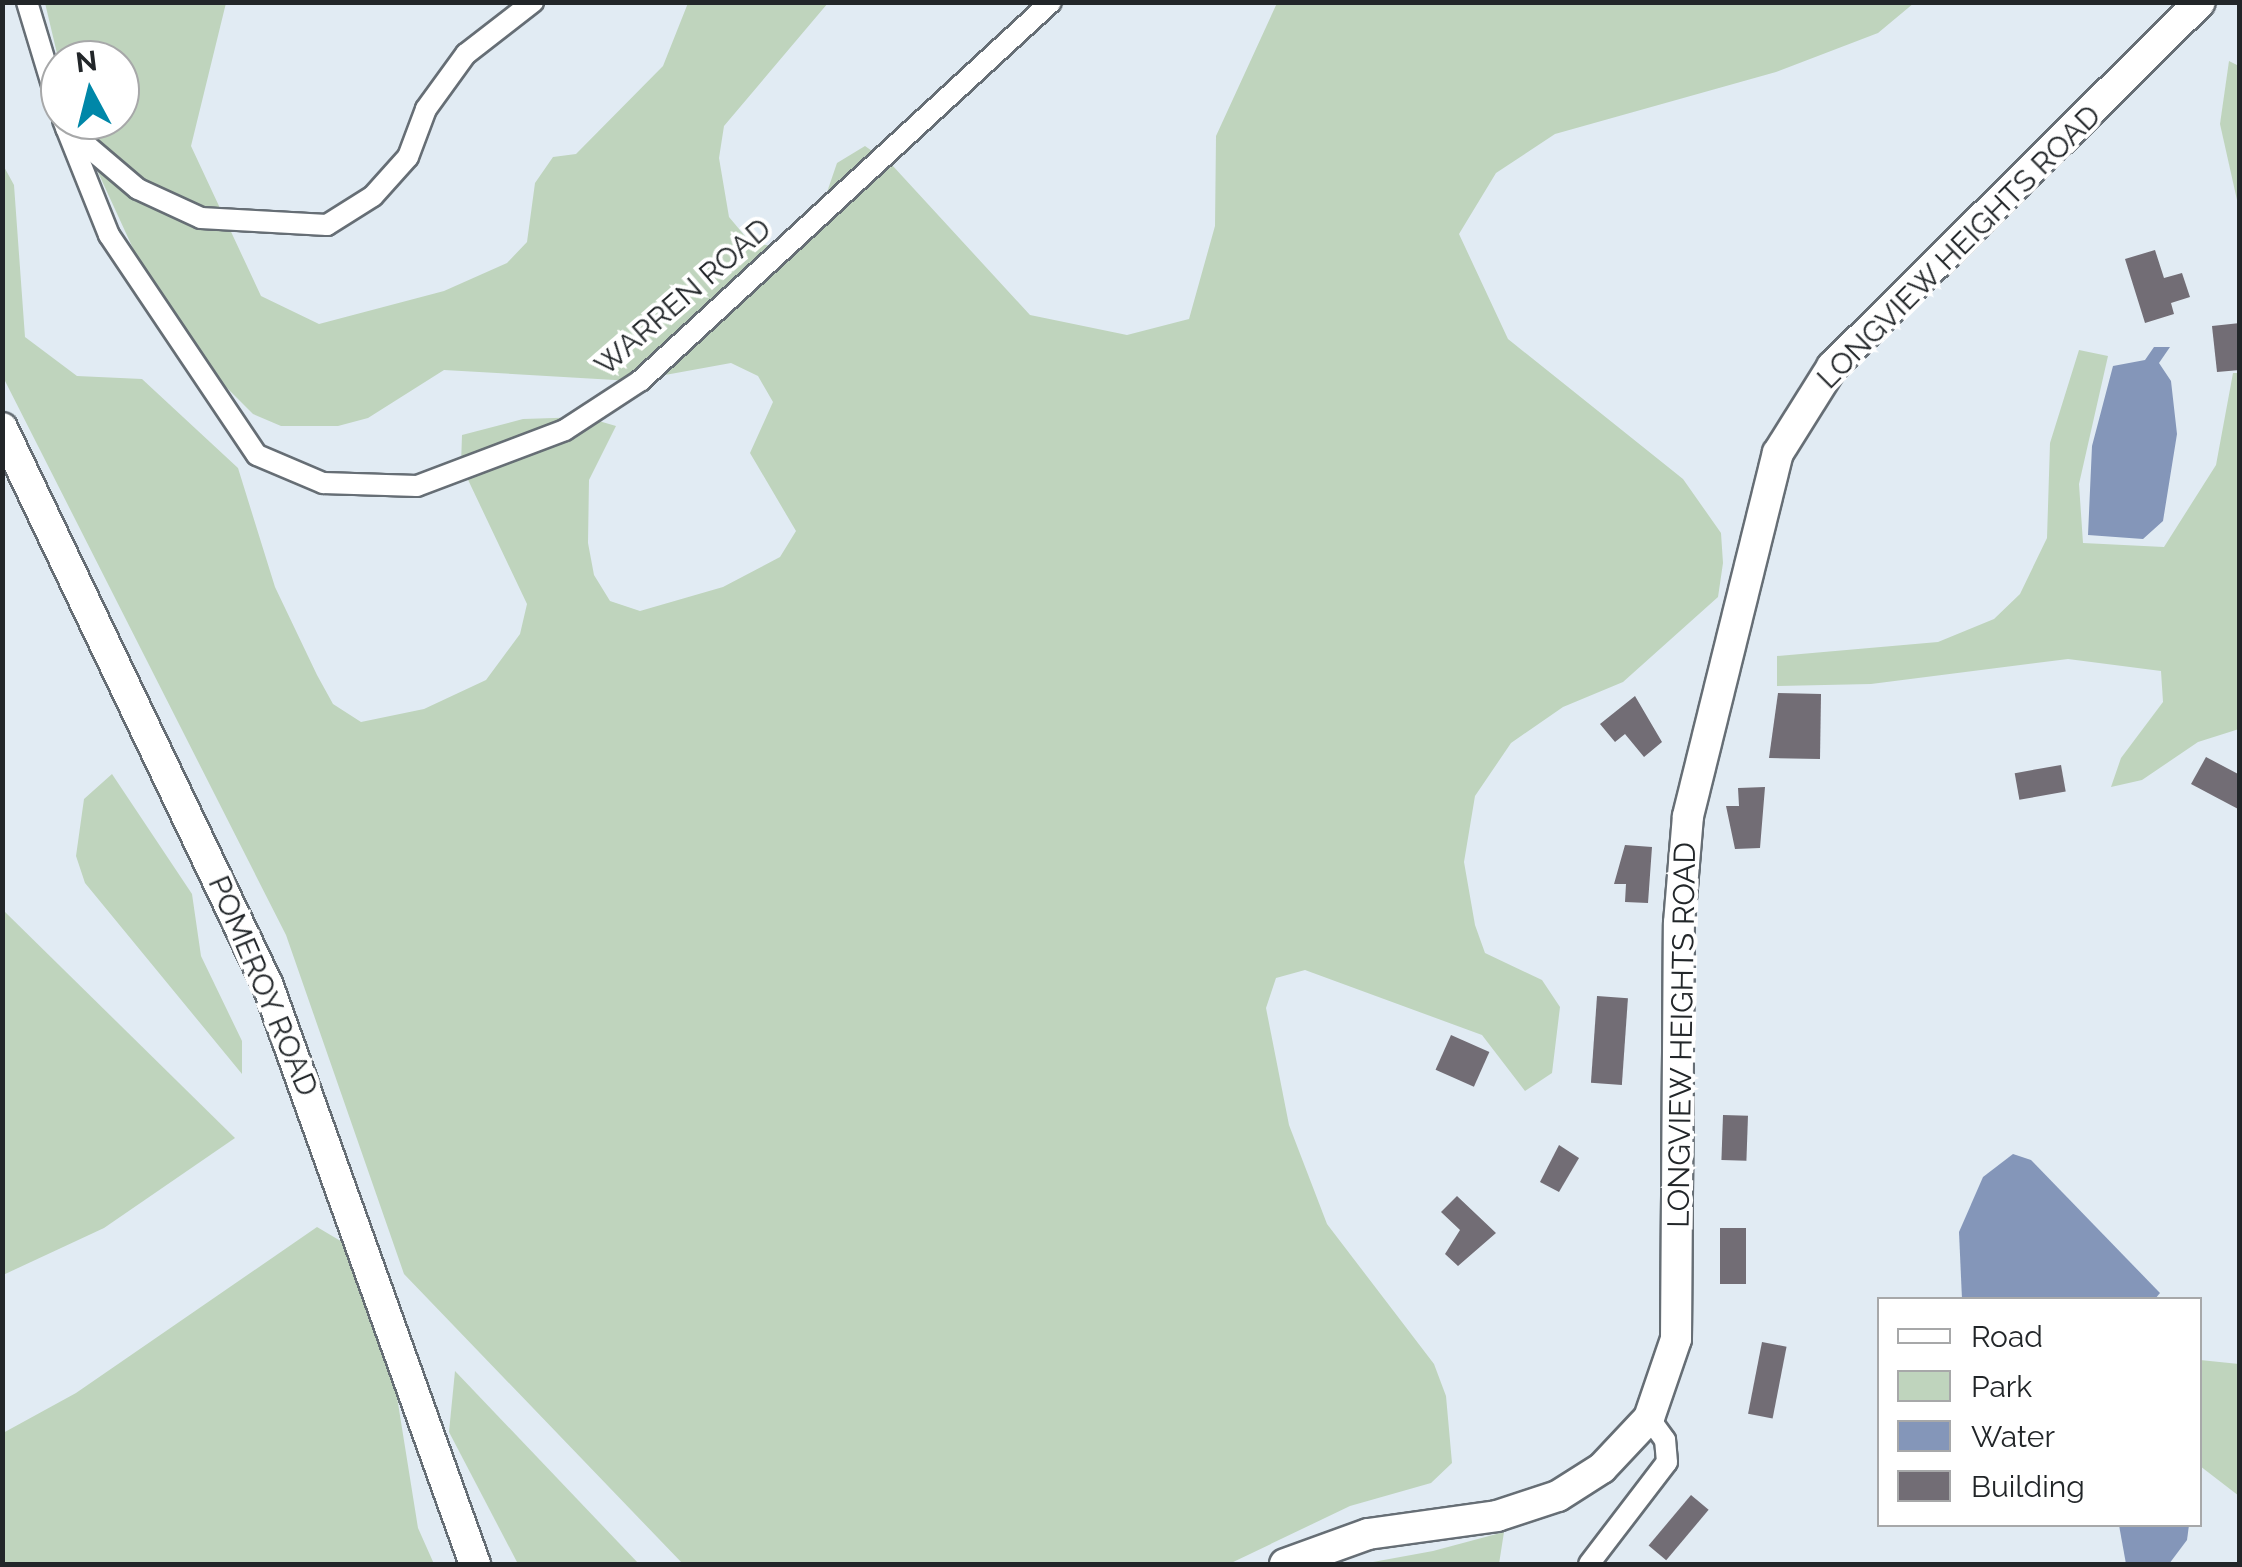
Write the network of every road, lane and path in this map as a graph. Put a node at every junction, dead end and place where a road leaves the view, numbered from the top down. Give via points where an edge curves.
1 (27, 2) edge
2 (533, 2) edge
3 (1051, 2) edge
4 (2200, 2) edge
5 (40, 45) edge
6 (72, 140) edge
7 (85, 140) edge
8 (2, 428) edge
9 (1649, 1418) junction
10 (475, 1564) edge
11 (1285, 1564) edge
12 (1589, 1564) edge

1 - 5 street, WARREN ROAD
2 - 7 street via 466,54 426,109 408,157 374,196 327,225 201,218 138,188
3 - 6 street, WARREN ROAD via 640,380 565,430 416,486 323,483 257,455 142,292
4 - 9 street, LONGVIEW HEIGHTS ROAD via 1832,367 1778,453 1688,816 1679,923 1676,1339
8 - 10 street, POMEROY ROAD via 268,986
9 - 11 street, LONGVIEW HEIGHTS ROAD via 1602,1468 1558,1496 1497,1516 1368,1534
9 - 12 street via 1664,1440 1667,1462

